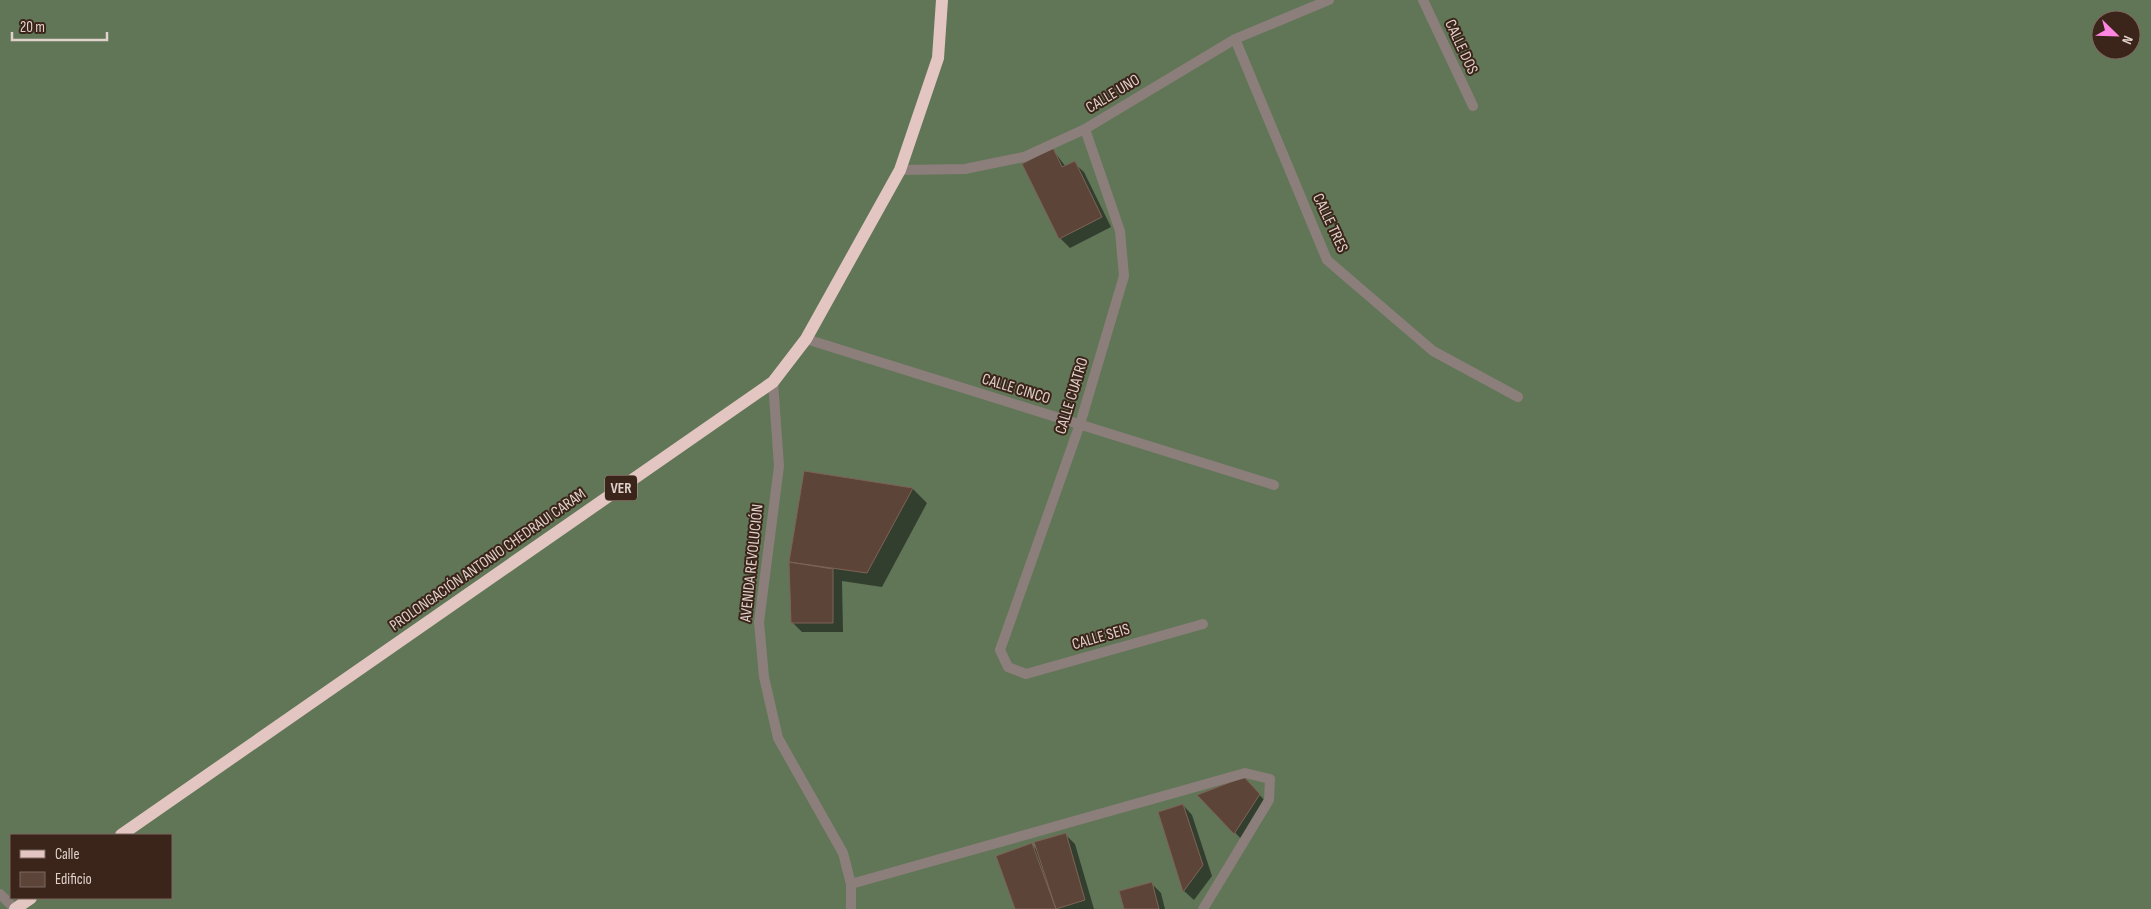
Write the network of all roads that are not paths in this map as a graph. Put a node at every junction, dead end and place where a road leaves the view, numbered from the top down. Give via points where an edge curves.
1 (942, 0) edge
2 (1329, 0) edge
3 (1423, 0) edge
4 (1235, 39) junction
5 (1473, 106) dead end
6 (1085, 129) junction
7 (900, 170) junction
8 (806, 339) junction
9 (773, 382) junction
10 (1518, 397) dead end
11 (1080, 424) junction
12 (1274, 485) dead end
13 (1202, 624) dead end
14 (1008, 667) joint
15 (122, 834) edge
16 (851, 884) junction
17 (0, 894) edge
18 (30, 899) edge
19 (15, 909) edge
20 (852, 909) edge
21 (1203, 909) edge

1 - 7 main road, PROLONGACIÓN ANTONIO CHEDRAUI CARAM / VER via 938,58
2 - 4 street, CALLE UNO
3 - 5 street, CALLE DOS
4 - 6 street, CALLE UNO
4 - 10 street, CALLE TRES via 1327,260 1433,351
6 - 7 street, CALLE UNO via 1024,157 965,169
6 - 11 street, CALLE CUATRO via 1120,231 1124,276
7 - 8 main road, PROLONGACIÓN ANTONIO CHEDRAUI CARAM / VER
8 - 9 main road, PROLONGACIÓN ANTONIO CHEDRAUI CARAM / VER
8 - 11 street, CALLE CINCO
9 - 15 main road, PROLONGACIÓN ANTONIO CHEDRAUI CARAM / VER
9 - 16 street, AVENIDA REVOLUCIÓN via 778,466 759,622 764,677 778,738 843,853
11 - 12 street, CALLE CINCO
11 - 14 street, CALLE CUATRO via 1000,650
13 - 14 street, CALLE SEIS via 1026,674
16 - 20 street, AVENIDA REVOLUCIÓN
16 - 21 street via 1245,773 1270,778 1269,800
17 - 19 street
18 - 19 main road

